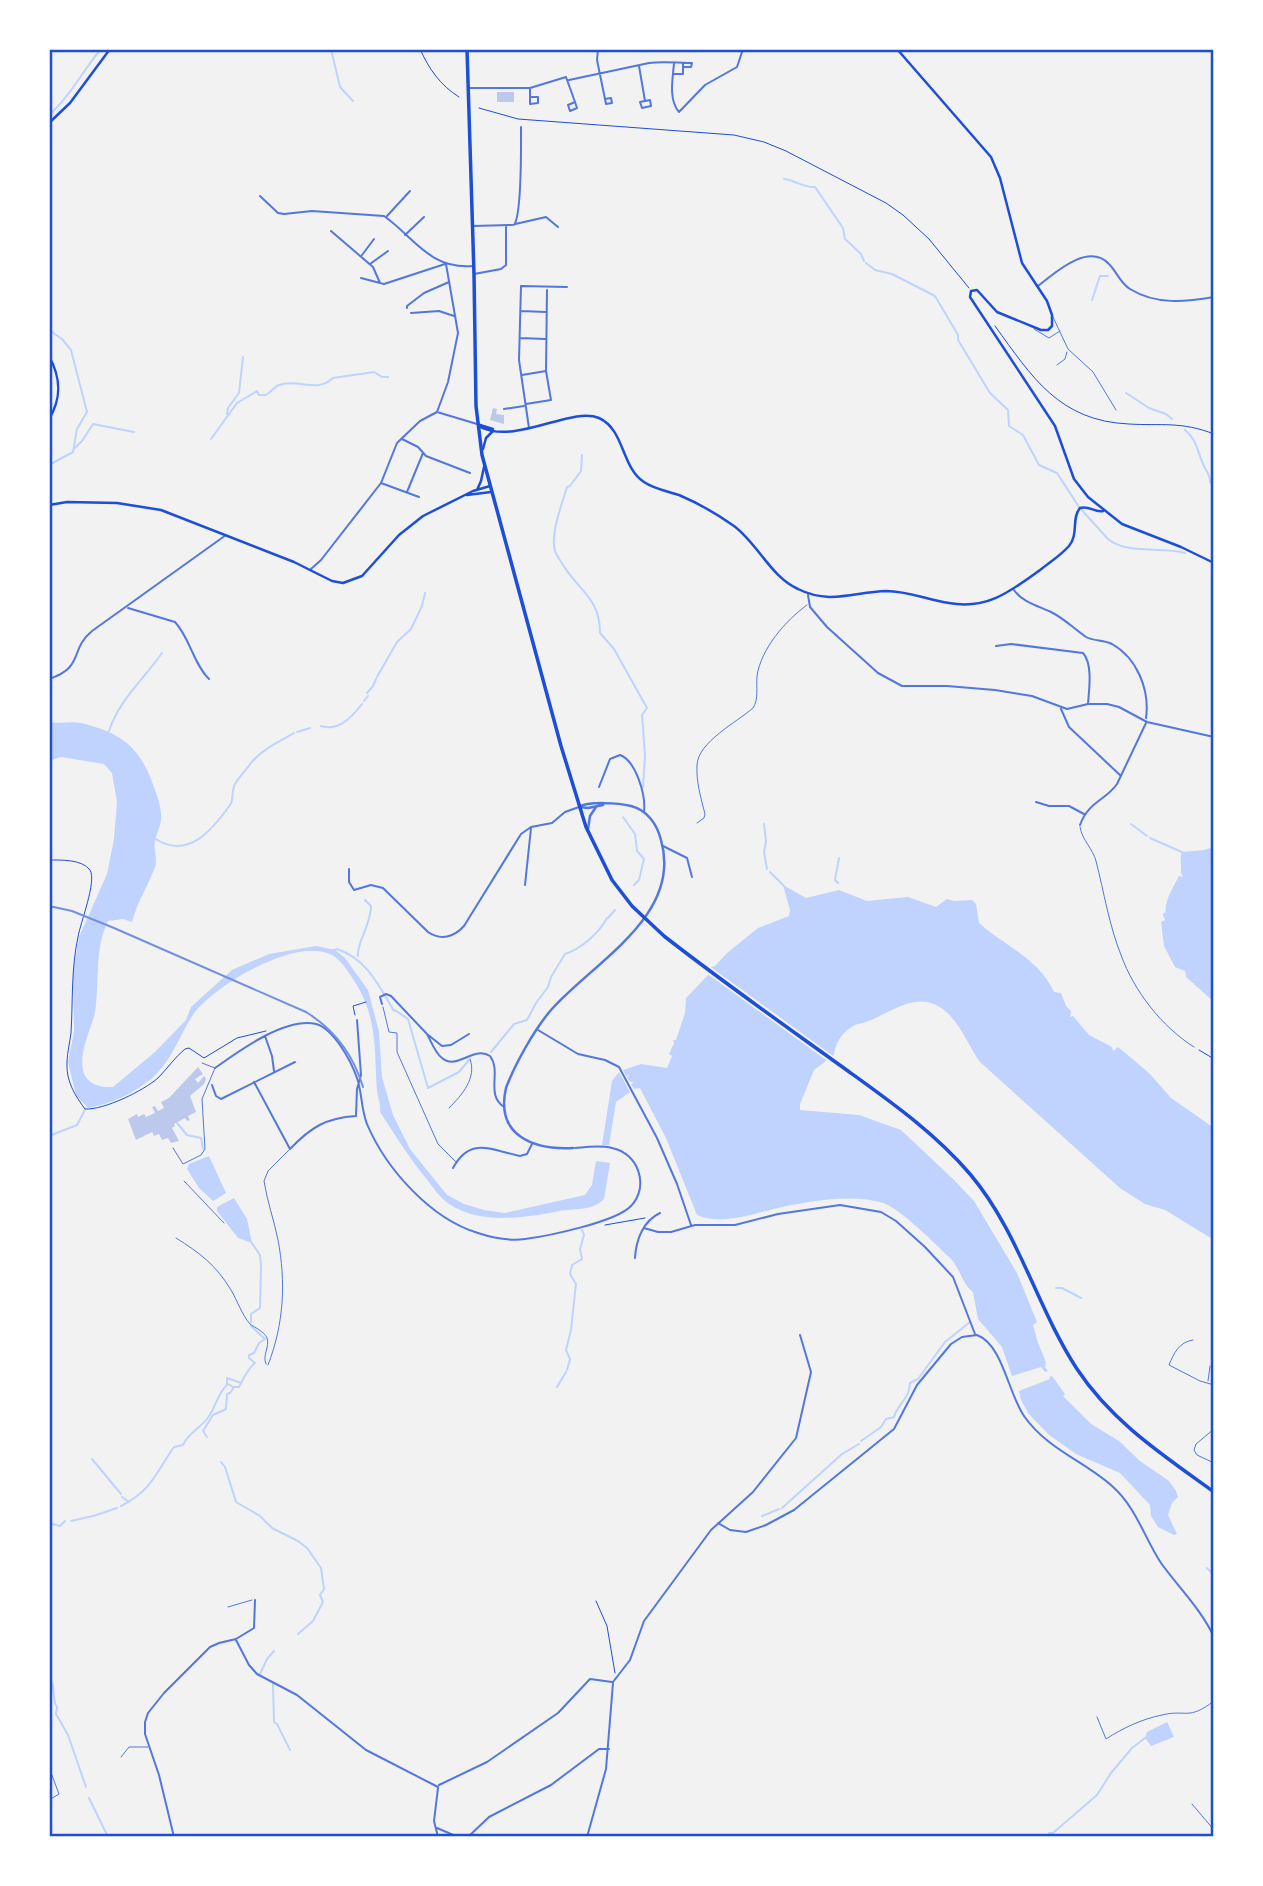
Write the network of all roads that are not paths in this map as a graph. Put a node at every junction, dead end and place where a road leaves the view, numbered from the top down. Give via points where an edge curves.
1 (110, 49) edge
2 (467, 49) edge
3 (598, 49) edge
4 (743, 49) edge
5 (897, 49) edge
6 (674, 63) junction
7 (639, 65) junction
8 (600, 72) junction
9 (673, 74) junction
10 (568, 80) junction
11 (469, 88) junction
12 (530, 88) junction
13 (530, 97) dead end
14 (605, 99) dead end
15 (645, 101) dead end
16 (575, 102) dead end
17 (49, 123) edge
18 (521, 127) dead end
19 (410, 191) dead end
20 (260, 196) dead end
21 (387, 217) junction
22 (424, 217) dead end
23 (514, 225) junction
24 (473, 226) junction
25 (505, 226) junction
26 (558, 227) dead end
27 (331, 231) dead end
28 (405, 235) junction
29 (374, 239) dead end
30 (388, 251) dead end
31 (360, 257) junction
32 (445, 263) junction
33 (369, 264) junction
34 (474, 265) junction
35 (474, 274) junction
36 (361, 278) dead end
37 (449, 282) junction
38 (381, 284) junction
39 (1037, 286) junction
40 (567, 287) dead end
41 (547, 290) dead end
42 (1214, 297) edge
43 (407, 308) dead end
44 (519, 312) junction
45 (546, 312) junction
46 (411, 313) dead end
47 (1052, 315) junction
48 (456, 316) junction
49 (1033, 327) junction
50 (1060, 331) junction
51 (519, 338) junction
52 (545, 339) junction
53 (1068, 349) junction
54 (49, 356) edge
55 (1056, 365) dead end
56 (546, 371) junction
57 (521, 375) junction
58 (525, 405) junction
59 (504, 409) dead end
60 (1116, 410) dead end
61 (437, 412) junction
62 (49, 419) edge
63 (477, 424) junction
64 (529, 429) junction
65 (496, 430) junction
66 (401, 438) junction
67 (424, 452) junction
68 (482, 455) junction
69 (485, 466) junction
70 (470, 473) dead end
71 (381, 482) junction
72 (490, 486) junction
73 (477, 490) junction
74 (407, 492) junction
75 (492, 492) junction
76 (467, 495) junction
77 (419, 497) dead end
78 (49, 505) edge
79 (1103, 511) junction
80 (226, 535) junction
81 (1214, 563) edge
82 (310, 570) junction
83 (1014, 589) junction
84 (808, 593) junction
85 (809, 604) junction
86 (127, 607) junction
87 (996, 646) dead end
88 (49, 679) edge
89 (209, 679) dead end
90 (1088, 704) junction
91 (1061, 708) junction
92 (1144, 720) junction
93 (1214, 737) edge
94 (1121, 776) junction
95 (599, 787) dead end
96 (1036, 802) dead end
97 (605, 805) junction
98 (579, 807) junction
99 (596, 807) junction
100 (644, 812) junction
101 (1085, 814) junction
102 (697, 823) dead end
103 (1080, 825) joint
104 (531, 827) junction
105 (588, 832) junction
106 (663, 846) junction
107 (349, 869) dead end
108 (692, 877) dead end
109 (525, 885) dead end
110 (382, 1004) joint
111 (357, 1020) road end
112 (537, 1030) junction
113 (427, 1034) junction
114 (469, 1034) dead end
115 (265, 1035) junction
116 (1194, 1047) road end
117 (469, 1056) junction
118 (295, 1062) dead end
119 (202, 1063) dead end
120 (215, 1068) junction
121 (274, 1072) junction
122 (254, 1082) junction
123 (212, 1085) dead end
124 (359, 1086) junction
125 (504, 1107) junction
126 (449, 1108) dead end
127 (532, 1144) junction
128 (173, 1147) dead end
129 (573, 1148) joint
130 (290, 1149) junction
131 (456, 1162) junction
132 (453, 1168) dead end
133 (184, 1181) dead end
134 (660, 1213) dead end
135 (224, 1223) dead end
136 (691, 1226) junction
137 (643, 1228) junction
138 (176, 1238) dead end
139 (635, 1258) dead end
140 (800, 1335) dead end
141 (975, 1335) junction
142 (1193, 1340) dead end
143 (1210, 1366) dead end
144 (1208, 1383) junction
145 (1214, 1385) edge
146 (1214, 1429) edge
147 (1214, 1463) edge
148 (1214, 1492) edge
149 (718, 1523) junction
150 (255, 1600) joint
151 (228, 1607) dead end
152 (1214, 1637) edge
153 (236, 1639) junction
154 (612, 1682) junction
155 (1214, 1701) edge
156 (1097, 1717) dead end
157 (150, 1747) junction
158 (609, 1749) junction
159 (121, 1757) dead end
160 (50, 1770) edge
161 (438, 1787) junction
162 (49, 1800) edge
163 (1192, 1804) dead end
164 (436, 1828) junction
165 (1214, 1830) edge
166 (174, 1837) edge
167 (438, 1837) edge
168 (458, 1837) edge
169 (468, 1837) edge
170 (585, 1837) edge

1 - 17 main road
2 - 11 main road
3 - 8 street
4 - 9 street via 737,67 705,85 679,112 672,93
5 - 39 main road via 988,153 1000,178 1022,263
6 - 7 street
6 - 9 street
6 - 9 street via 683,65 682,74
7 - 8 street
7 - 15 street
8 - 10 street
8 - 14 street
10 - 12 street via 563,76
10 - 16 street
11 - 12 street
11 - 24 main road
12 - 13 street
18 - 23 street via 520,204
19 - 21 street
20 - 21 street via 281,214
21 - 28 street
22 - 28 street
23 - 25 street
23 - 26 street via 546,217
24 - 25 street
24 - 34 main road
25 - 35 street via 506,265
27 - 31 street
28 - 32 street
29 - 31 street
30 - 33 street
31 - 33 street
32 - 34 street
32 - 37 street
32 - 38 street
33 - 38 street
34 - 35 main road
35 - 63 main road
36 - 38 street
37 - 43 street via 424,293
37 - 48 street
39 - 42 street via 1074,260 1095,257 1109,264 1127,287 1158,300
39 - 47 main road
40 - 44 street via 521,286
41 - 45 street
44 - 45 street
44 - 51 street
45 - 52 street
46 - 48 street via 439,311
47 - 49 main road via 1049,330
47 - 50 lane
48 - 61 street via 452,366
49 - 50 lane via 1045,338
49 - 79 main road via 1005,316 978,290 971,291 972,300 1055,426 1074,479
50 - 53 lane
51 - 52 street
51 - 57 street
52 - 56 street
53 - 55 lane via 1065,359
53 - 60 lane via 1093,372
54 - 62 main road via 59,387
56 - 57 street
56 - 58 street via 551,400
57 - 58 street
58 - 59 street
58 - 64 street
61 - 63 street
61 - 66 street
63 - 65 main road
63 - 68 main road
64 - 65 main road
64 - 84 main road via 581,416 596,417 612,428 643,482 714,513 745,536 786,582
65 - 68 main road via 485,440
66 - 67 street
66 - 71 street
67 - 70 street
67 - 74 street
68 - 69 main road
69 - 72 main road
69 - 73 main road
71 - 74 street
71 - 82 street
72 - 73 main road
72 - 75 main road
73 - 76 main road
74 - 77 street
75 - 76 main road
75 - 98 main road
76 - 82 main road via 416,521 354,581 335,582
78 - 80 main road via 145,506
79 - 81 main road
79 - 83 main road via 1080,508 1075,537 1068,547
80 - 82 main road
80 - 86 street
83 - 84 main road via 994,600 961,605 893,591 843,598
83 - 92 street via 1019,597 1063,618 1088,638 1104,640 1125,654 1144,686
84 - 85 street
85 - 91 street via 827,627 894,683 995,690 1032,696
85 - 102 lane via 769,645 759,665 753,708 706,744 700,754 697,773 705,814
86 - 88 street via 84,638 65,673
86 - 89 street via 176,622
87 - 90 street via 1025,645 1085,654
90 - 91 street
90 - 92 street via 1113,705
91 - 94 street via 1069,727
92 - 93 street
92 - 94 street
94 - 101 street via 1113,790
95 - 100 street via 610,759 626,758 644,798
96 - 101 street via 1069,806
97 - 98 street
97 - 99 street
97 - 100 street via 629,805
98 - 99 street
98 - 104 street via 552,823
98 - 105 main road
99 - 105 street
100 - 106 street via 657,828
101 - 103 street
103 - 116 lane via 1095,858 1124,963 1151,1007
104 - 107 street via 516,840 458,932 446,937 423,927 383,888 354,890
104 - 109 street
105 - 148 main road via 612,880 649,923 936,1138 976,1181 1015,1242 1065,1349 1097,1396 1139,1438
106 - 108 street via 687,858
106 - 112 street via 661,883 647,914
110 - 113 street via 380,997 393,997
110 - 131 lane via 388,1032 397,1033 397,1052 438,1144
111 - 124 street
112 - 125 street via 506,1086
112 - 136 street via 578,1054 619,1067 672,1171
113 - 114 street via 445,1046
113 - 117 street via 444,1060
115 - 120 street
115 - 121 street
115 - 124 street via 304,1024 320,1026 345,1052
117 - 125 street via 483,1052 493,1059 494,1093
117 - 126 lane via 469,1081
118 - 121 street
119 - 120 lane
120 - 128 lane via 202,1099 204,1150 183,1164
121 - 122 street
122 - 123 street via 220,1099
122 - 130 street
124 - 129 street via 368,1126 421,1199 456,1225 495,1237 525,1239 601,1221 630,1207 640,1184 633,1161 609,1147
124 - 130 street via 357,1115 339,1116 318,1126
125 - 127 street via 512,1129
127 - 129 street
127 - 131 street via 527,1154 520,1156 474,1147
130 - 138 lane via 264,1181 279,1242 283,1295 268,1365 264,1334 249,1322 211,1262
131 - 132 street
133 - 135 lane
134 - 137 street
136 - 137 street via 671,1232
136 - 141 street via 734,1225 840,1205 884,1213 953,1277
137 - 139 street
140 - 149 street via 811,1369 799,1433 757,1488
141 - 149 street via 962,1336 951,1344 917,1385 894,1429 816,1494 754,1531 738,1532
141 - 152 street via 993,1346 1011,1394 1033,1427 1124,1498 1159,1560
142 - 144 lane via 1180,1345 1169,1365
143 - 144 lane
144 - 145 lane
146 - 147 lane via 1194,1450
149 - 154 street via 644,1621 630,1660
150 - 151 lane
150 - 153 street via 255,1628
153 - 157 street via 205,1651 148,1713 144,1733
153 - 161 street via 257,1674 297,1695 366,1750
154 - 158 street
154 - 161 street via 590,1679 558,1713 487,1762
155 - 156 lane via 1198,1712 1160,1715 1106,1739
157 - 159 lane via 129,1746
157 - 166 street
158 - 169 street via 599,1749 551,1785 489,1817
158 - 170 street via 604,1781
160 - 162 lane via 59,1794
161 - 164 street
163 - 165 lane
164 - 167 street
164 - 168 street

